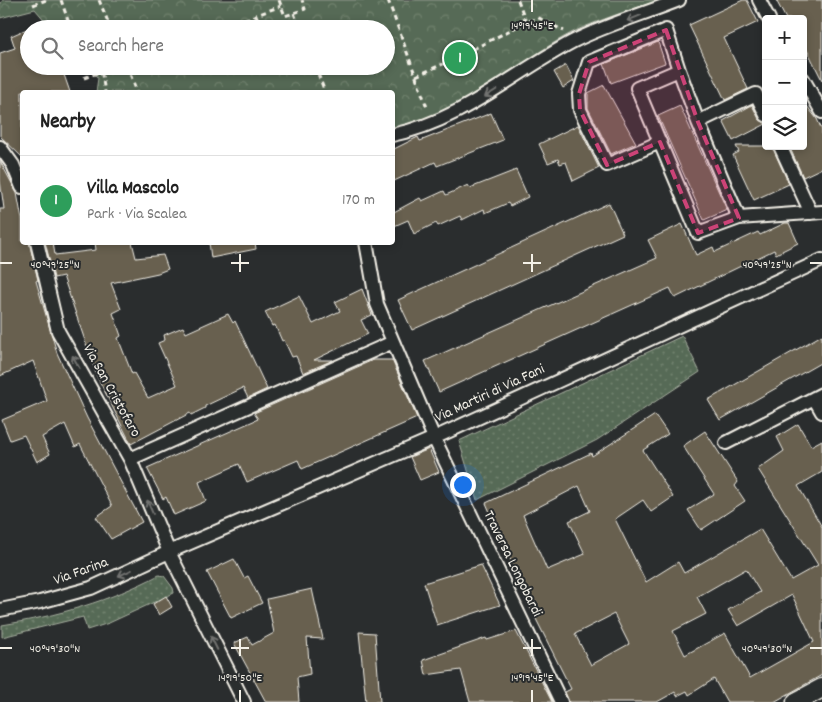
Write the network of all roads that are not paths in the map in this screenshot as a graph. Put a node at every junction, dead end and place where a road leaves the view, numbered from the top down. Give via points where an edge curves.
1 (679, 0) edge
2 (759, 0) edge
3 (767, 15) edge
4 (679, 70) junction
5 (807, 86) edge
6 (762, 107) edge
7 (822, 112) edge
8 (698, 122) junction
9 (395, 134) edge
10 (660, 142) junction
11 (0, 147) edge
12 (782, 150) edge
13 (20, 182) edge
14 (817, 213) edge
15 (739, 218) junction
16 (38, 245) edge
17 (367, 245) edge
18 (822, 260) edge
19 (393, 342) junction
20 (818, 396) edge
21 (822, 412) edge
22 (434, 438) junction
23 (726, 443) dead end
24 (130, 459) junction
25 (169, 552) junction
26 (0, 610) edge
27 (822, 688) edge
28 (244, 702) edge
29 (561, 702) edge
30 (796, 702) edge

1 -> 9 street via 573,42 475,103 413,130
2 - 3 street
4 - 8 street
4 - 10 street via 637,88
4 - 10 street via 666,30 589,62 579,94 580,110 607,165
5 - 7 street
6 - 8 street via 756,94
8 - 15 street
10 - 15 street via 698,233
11 - 13 street
12 - 14 street
14 - 15 street
24 -> 16 street, Via San Cristofaro via 58,331
17 - 19 street, Traversa Longobardi via 377,304
18 - 22 street, Via Martiri di Via Fani
19 - 22 street, Traversa Longobardi
19 - 24 street
20 - 21 street
20 - 23 street
22 - 25 street, Via Martiri di Via Fani
22 - 29 street, Traversa Longobardi
25 -> 24 street, Via San Cristofaro
25 -> 26 street, Via Farina via 91,588
28 -> 25 street, Via San Cristofaro
27 - 30 main road

